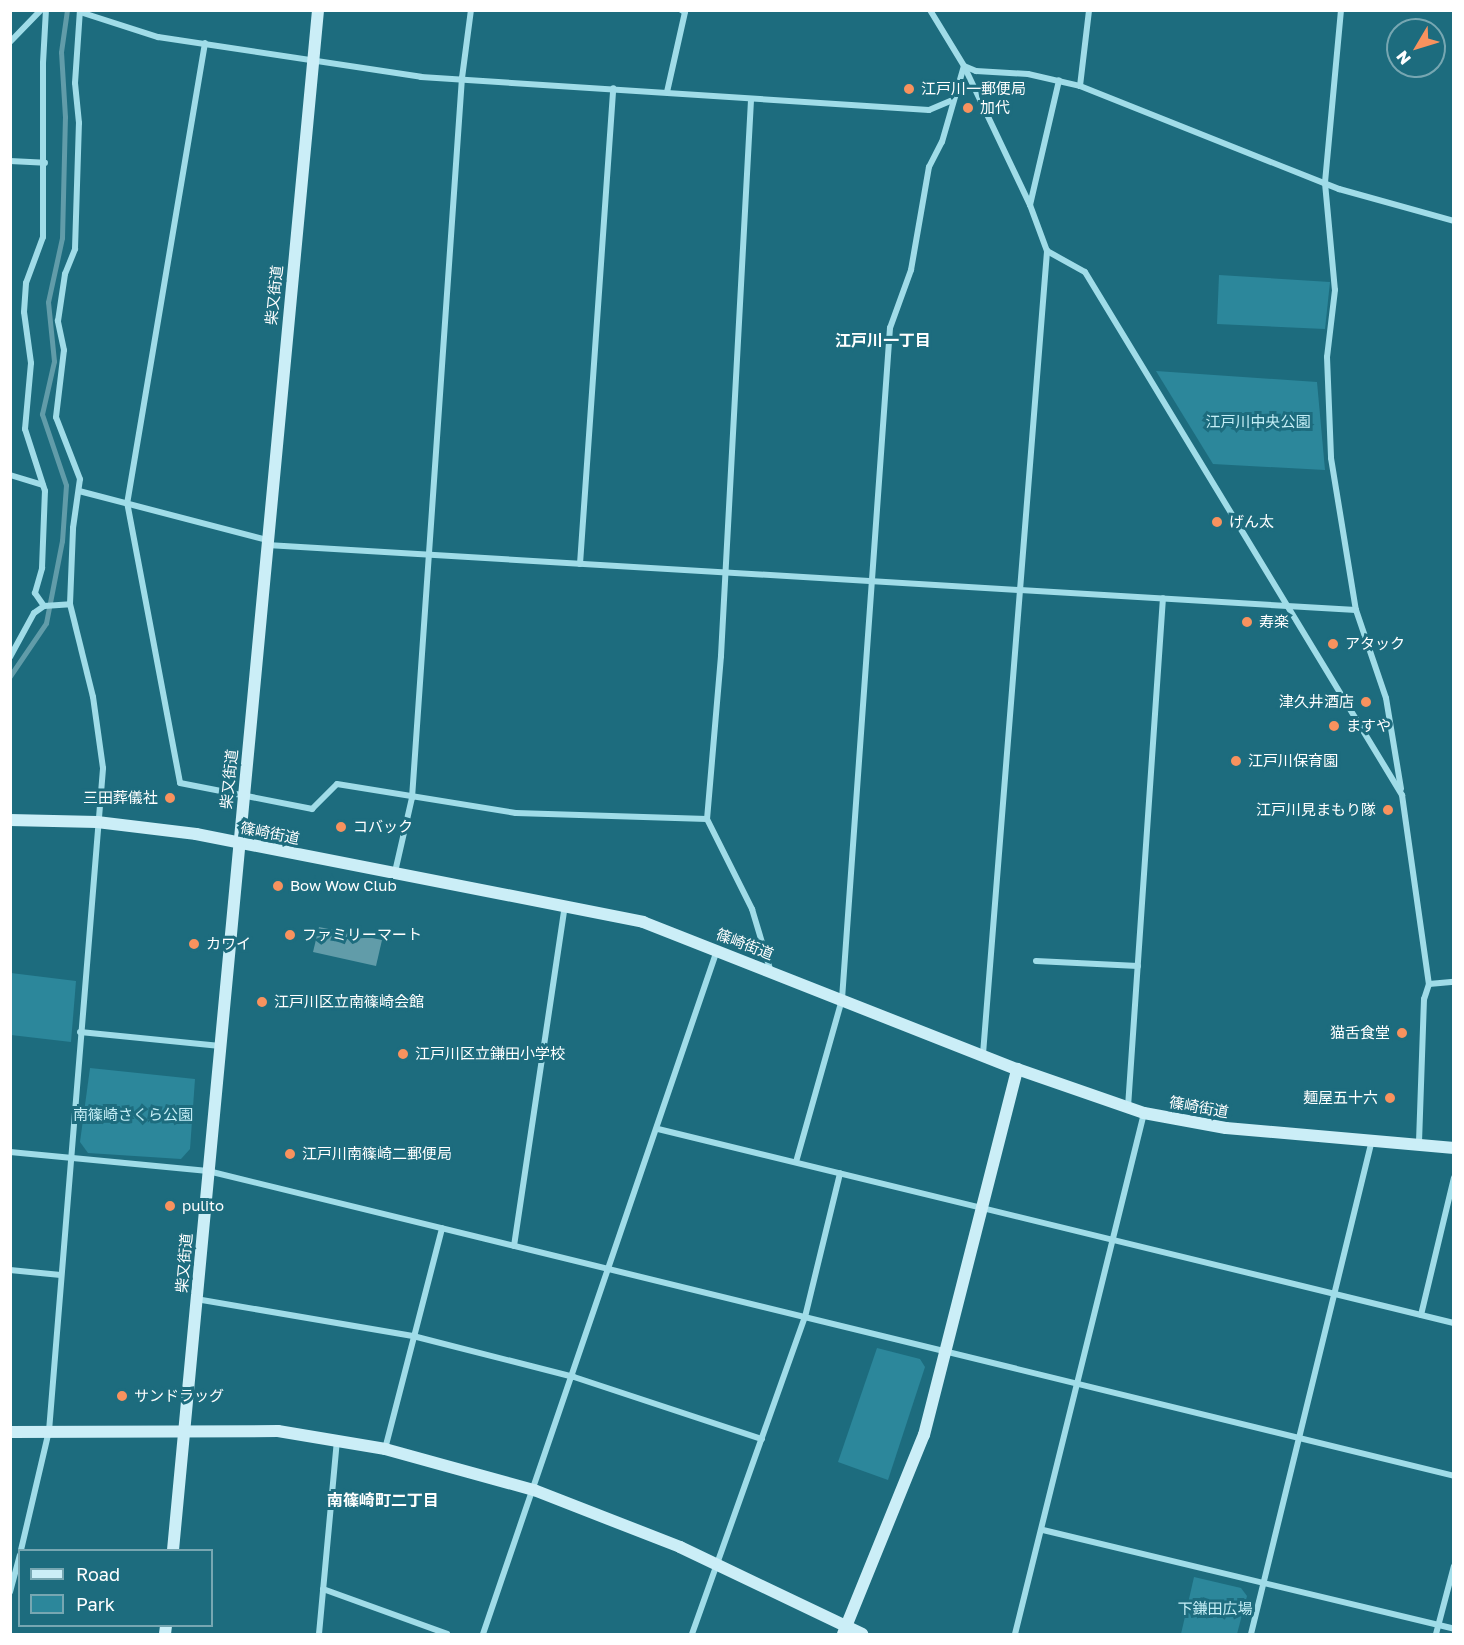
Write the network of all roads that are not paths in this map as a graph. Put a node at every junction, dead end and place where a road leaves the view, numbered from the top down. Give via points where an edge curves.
1 (41, 10) edge
2 (46, 10) edge
3 (318, 10) edge
4 (471, 10) edge
5 (681, 10) edge
6 (930, 10) edge
7 (1089, 10) edge
8 (1341, 10) edge
9 (80, 11) edge
10 (10, 42) edge
11 (205, 43) junction
12 (314, 59) junction
13 (964, 66) junction
14 (462, 78) junction
15 (1059, 80) junction
16 (1080, 86) junction
17 (613, 88) junction
18 (667, 92) junction
19 (751, 100) junction
20 (952, 100) junction
21 (10, 161) edge
22 (45, 163) junction
23 (1325, 183) junction
24 (1030, 205) junction
25 (1454, 221) edge
26 (1047, 251) junction
27 (10, 475) edge
28 (43, 485) junction
29 (79, 491) junction
30 (127, 502) junction
31 (267, 543) junction
32 (430, 555) junction
33 (580, 564) junction
34 (726, 572) junction
35 (872, 581) junction
36 (1020, 590) junction
37 (1163, 598) junction
38 (70, 604) junction
39 (44, 606) junction
40 (1286, 606) junction
41 (1356, 610) junction
42 (10, 657) edge
43 (242, 793) junction
44 (1402, 795) junction
45 (412, 798) junction
46 (707, 819) junction
47 (10, 820) edge
48 (97, 822) junction
49 (238, 842) junction
50 (395, 872) junction
51 (566, 904) junction
52 (717, 949) junction
53 (1036, 961) dead end
54 (1138, 966) junction
55 (770, 969) junction
56 (1454, 982) edge
57 (1429, 984) junction
58 (842, 999) junction
59 (80, 1032) junction
60 (220, 1046) junction
61 (983, 1054) junction
62 (1017, 1069) junction
63 (1128, 1108) junction
64 (1144, 1113) junction
65 (658, 1129) junction
66 (1372, 1140) junction
67 (1419, 1143) junction
68 (1454, 1148) edge
69 (10, 1152) edge
70 (71, 1158) junction
71 (796, 1162) junction
72 (208, 1171) junction
73 (840, 1173) junction
74 (1454, 1178) edge
75 (981, 1207) junction
76 (442, 1228) junction
77 (1113, 1239) junction
78 (514, 1246) junction
79 (610, 1269) junction
80 (10, 1270) edge
81 (61, 1275) junction
82 (1335, 1294) junction
83 (196, 1298) junction
84 (1421, 1315) junction
85 (805, 1317) junction
86 (1454, 1323) edge
87 (413, 1336) junction
88 (947, 1352) junction
89 (574, 1377) junction
90 (1078, 1383) junction
91 (184, 1430) junction
92 (10, 1431) edge
93 (49, 1431) junction
94 (1299, 1438) junction
95 (337, 1439) junction
96 (762, 1439) junction
97 (385, 1449) junction
98 (1454, 1476) edge
99 (534, 1490) junction
100 (1043, 1530) junction
101 (21, 1549) edge
102 (172, 1549) edge
103 (18, 1561) edge
104 (715, 1566) junction
105 (1454, 1566) edge
106 (1263, 1583) junction
107 (323, 1589) junction
108 (10, 1592) edge
109 (1438, 1626) junction
110 (1454, 1629) edge
111 (845, 1631) edge
112 (319, 1635) edge
113 (447, 1635) edge
114 (483, 1635) edge
115 (692, 1635) edge
116 (862, 1635) edge
117 (1015, 1635) edge
118 (1251, 1635) edge
119 (1436, 1635) edge

1 - 10 street
2 - 22 street via 42,63
3 - 12 street, 柴又街道
4 - 14 street
5 - 18 street via 685,12
6 - 13 street
7 - 16 street
8 - 23 street
9 - 11 street via 158,37
9 - 29 street via 75,83 79,123 75,249 65,274 58,321 64,350 56,417 80,479
11 - 12 street
11 - 30 street
12 - 14 street via 421,77
12 - 31 street, 柴又街道
13 - 15 street via 976,71
13 - 20 street
13 - 24 street
14 - 17 street
14 - 32 street
15 - 16 street
15 - 24 street
16 - 23 street
17 - 18 street
17 - 33 street
18 - 19 street
19 - 20 street via 929,110
19 - 34 street
20 - 35 street via 942,142 923,188 911,270 890,328
21 - 22 street
22 - 28 street via 43,237 26,283 24,312 30,363 25,429
23 - 25 street
23 - 41 street via 1335,290 1327,357 1329,430 1341,531
24 - 26 street
26 - 36 street
26 - 40 street via 1085,272
27 - 28 street
28 - 39 street via 42,568 35,593
29 - 30 street
29 - 38 street
30 - 31 street
30 - 43 street via 180,783
31 - 32 street
31 - 43 street, 柴又街道
32 - 33 street
32 - 45 street
33 - 34 street
34 - 35 street
34 - 46 street
35 - 36 street
35 - 58 street
36 - 37 street
36 - 61 street
37 - 40 street
37 - 54 street
38 - 39 street
38 - 48 street via 93,697 103,768
39 - 42 street via 34,613
40 - 41 street
40 - 44 street
41 - 44 street via 1386,698
43 - 45 street via 312,809 337,784
43 - 49 street, 柴又街道
44 - 57 street
45 - 46 street via 516,813
45 - 50 street
46 - 55 street via 752,909
47 - 48 street, 篠崎街道
48 - 49 street, 篠崎街道
48 - 59 street
49 - 50 street, 篠崎街道
49 - 60 street, 柴又街道
50 - 51 street, 篠崎街道
51 - 52 street, 篠崎街道 via 644,922
51 - 78 street
52 - 55 street, 篠崎街道
52 - 65 street
53 - 54 street
54 - 63 street
55 - 58 street, 篠崎街道
56 - 57 street
57 - 67 street via 1424,999
58 - 61 street, 篠崎街道
58 - 71 street
59 - 60 street
59 - 70 street
60 - 72 street, 柴又街道
61 - 62 street, 篠崎街道
62 - 63 street, 篠崎街道
62 - 75 street
63 - 64 street, 篠崎街道
64 - 66 street, 篠崎街道 via 1226,1128
64 - 77 street
65 - 71 street
65 - 79 street
66 - 67 street, 篠崎街道
66 - 82 street
67 - 68 street, 篠崎街道
69 - 70 street
70 - 72 street
70 - 81 street
71 - 73 street
72 - 76 street
72 - 83 street, 柴又街道
73 - 75 street
73 - 85 street
74 - 84 street
75 - 77 street
75 - 88 street
76 - 78 street
76 - 87 street
77 - 82 street
77 - 90 street
78 - 79 street
79 - 85 street
79 - 89 street
80 - 81 street
81 - 93 street
82 - 84 street
82 - 94 street
83 - 87 street
83 - 91 street, 柴又街道
84 - 86 street
85 - 88 street
85 - 96 street
87 - 89 street
87 - 97 street
88 - 90 street
88 - 111 street via 924,1436
89 - 96 street
89 - 99 street
90 - 94 street
90 - 100 street
91 - 93 street
91 - 95 street via 278,1431
91 - 102 street, 柴又街道
92 - 93 street
93 - 101 street
94 - 98 street
94 - 106 street
95 - 97 street
95 - 107 street
96 - 104 street
97 - 99 street
99 - 104 street via 680,1547
99 - 114 street
100 - 106 street
100 - 117 street
103 - 108 street
104 - 111 street
104 - 115 street
105 - 109 street
106 - 109 street
106 - 118 street
107 - 112 street
107 - 113 street
109 - 110 street
109 - 119 street
111 - 116 street

